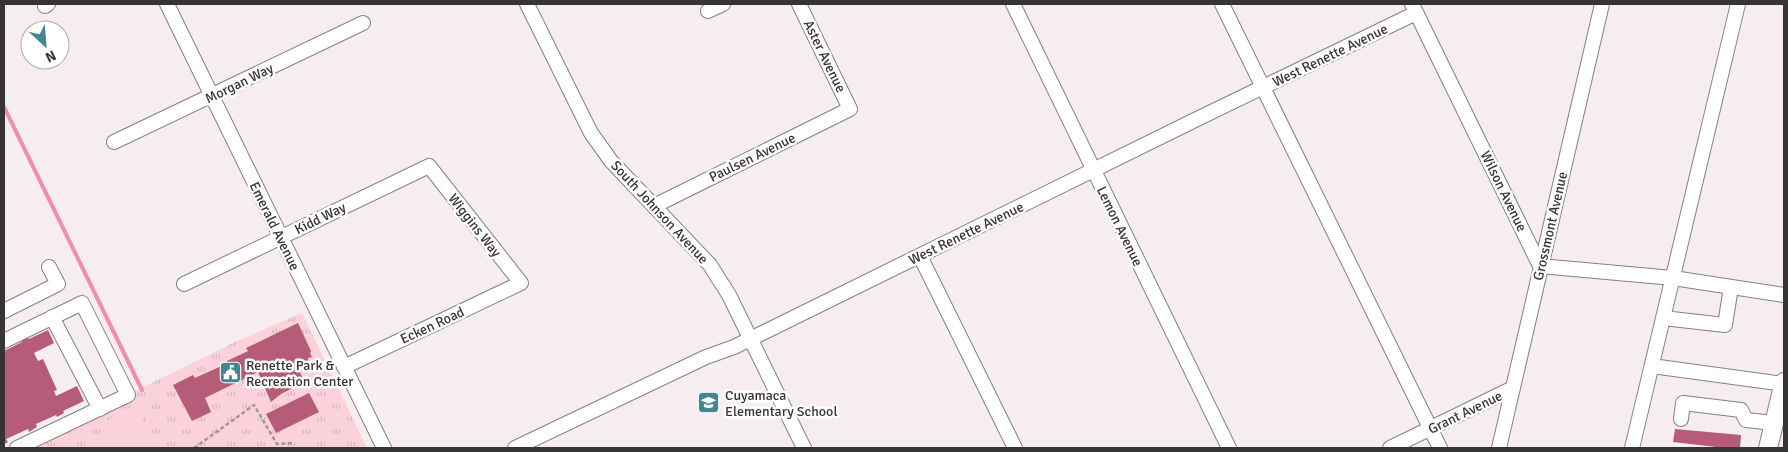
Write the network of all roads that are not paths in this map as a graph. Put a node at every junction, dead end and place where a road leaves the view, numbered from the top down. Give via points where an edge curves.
1 (167, 4) edge
2 (527, 4) edge
3 (723, 4) edge
4 (799, 4) edge
5 (1012, 4) edge
6 (1222, 4) edge
7 (1602, 4) edge
8 (1738, 4) edge
9 (1414, 8) edge
10 (708, 11) dead end
11 (363, 23) dead end
12 (1263, 87) junction
13 (212, 96) junction
14 (850, 109) joint
15 (114, 142) dead end
16 (429, 166) joint
17 (1094, 171) junction
18 (654, 206) junction
19 (281, 237) junction
20 (920, 256) junction
21 (1540, 266) junction
22 (49, 267) dead end
23 (1672, 278) junction
24 (521, 283) joint
25 (184, 284) dead end
26 (1731, 287) junction
27 (1784, 295) edge
28 (4, 311) edge
29 (52, 317) junction
30 (1663, 318) junction
31 (751, 339) junction
32 (4, 340) edge
33 (344, 366) junction
34 (1652, 366) junction
35 (1784, 383) edge
36 (1512, 388) junction
37 (100, 408) junction
38 (1681, 419) dead end
39 (1774, 423) junction
40 (1430, 429) junction
41 (17, 448) edge
42 (384, 448) edge
43 (515, 448) edge
44 (804, 448) edge
45 (1015, 448) edge
46 (1229, 448) edge
47 (1390, 448) edge
48 (1440, 448) edge
49 (1499, 448) edge
50 (1632, 448) edge
51 (1768, 448) edge

1 - 13 street, Emerald Avenue
2 - 18 street, South Johnson Avenue via 591,133 610,161
3 - 10 street
4 - 14 street, Aster Avenue
5 - 17 street, Lemon Avenue
6 - 12 street
7 - 21 street, Grossmont Avenue
8 - 23 street
9 - 12 street, West Renette Avenue
9 - 21 street, Wilson Avenue
11 - 13 street, Morgan Way
12 - 17 street, West Renette Avenue
12 - 40 street
13 - 15 street, Morgan Way
13 - 19 street, Emerald Avenue
14 - 18 street, Paulsen Avenue
16 - 19 street, Kidd Way
16 - 24 street, Wiggins Way
17 - 20 street, West Renette Avenue
17 - 46 street, Lemon Avenue
18 - 31 street, South Johnson Avenue via 710,265 729,294
19 - 25 street, Kidd Way
19 - 33 street, Emerald Avenue
20 - 31 street, West Renette Avenue
20 - 45 street
21 - 23 street
21 - 36 street, Grossmont Avenue
22 - 28 street via 58,284
23 - 26 street
23 - 30 street
24 - 33 street, Ecken Road
26 - 27 street
26 - 30 street via 1725,325
29 - 32 street
29 - 37 street
29 - 37 street via 82,303 128,395
30 - 34 street
31 - 43 street, West Renette Avenue via 706,357
31 - 44 street, South Johnson Avenue
33 - 42 street, Emerald Avenue
34 - 35 street
34 - 50 street
35 - 39 main road
36 - 40 street, Grant Avenue
36 - 49 street, Grossmont Avenue
37 - 41 street
38 - 39 street via 1683,403 1740,410 1746,420
39 - 51 main road
40 - 47 street, Grant Avenue
40 - 48 street

